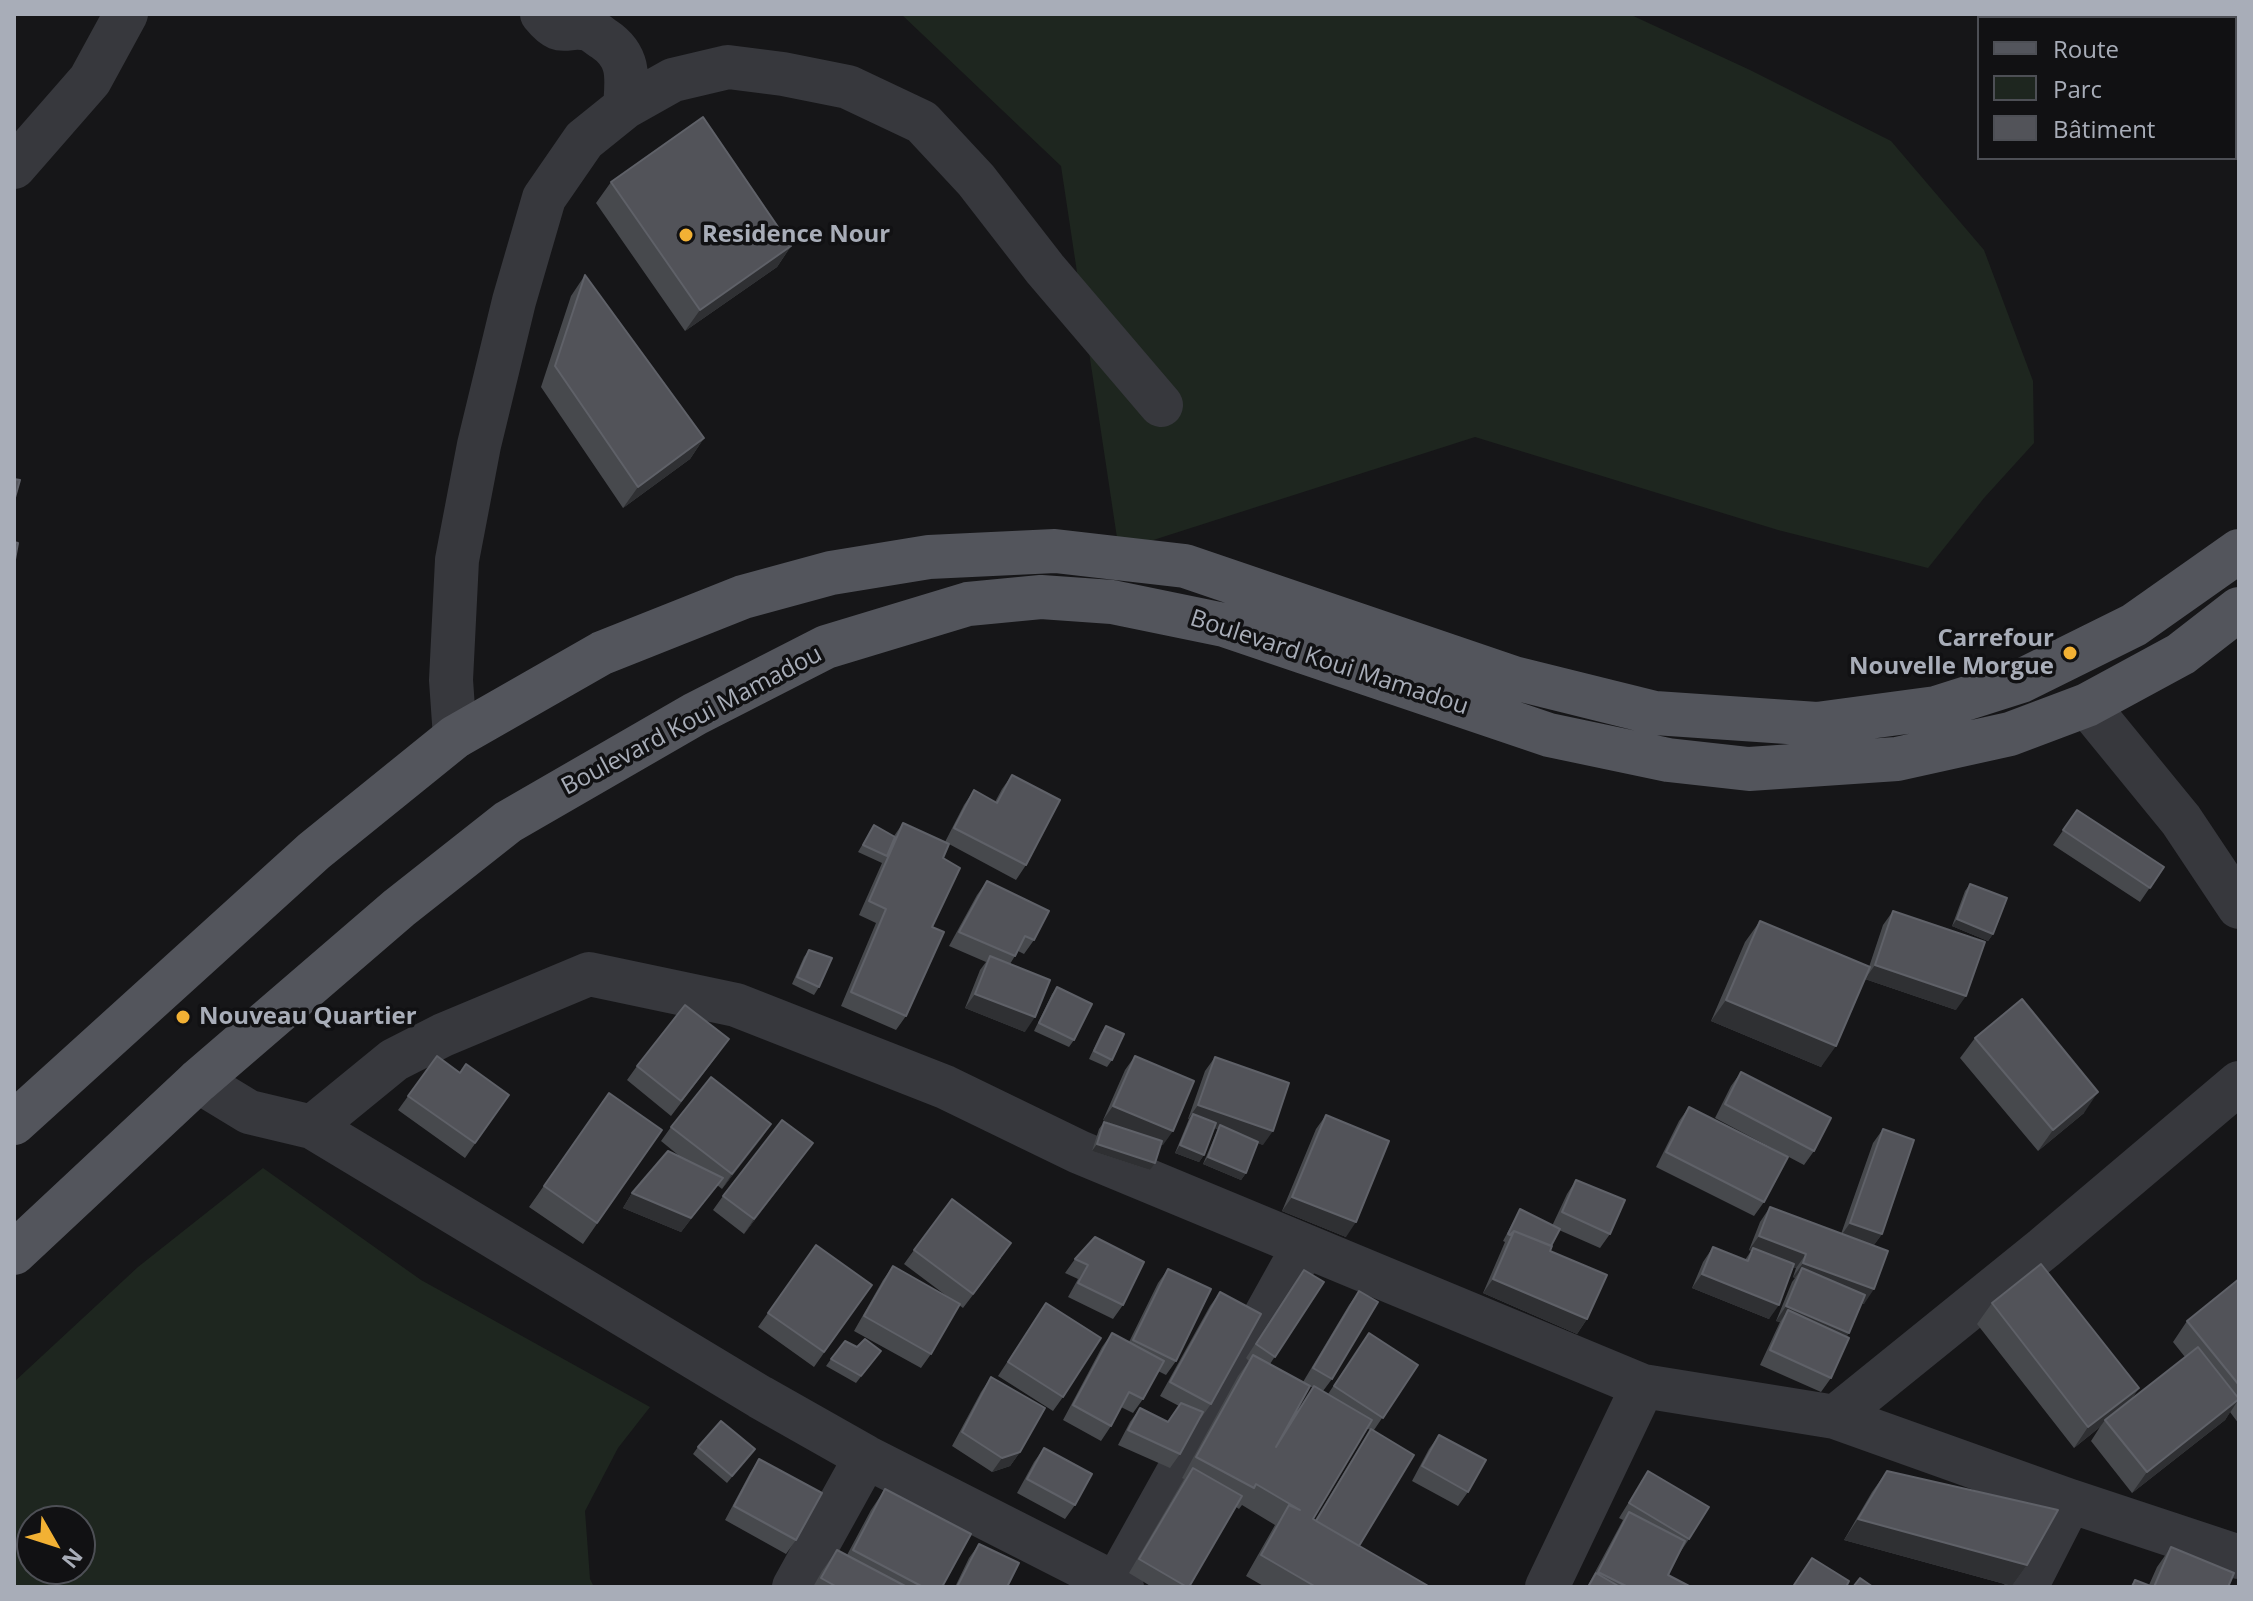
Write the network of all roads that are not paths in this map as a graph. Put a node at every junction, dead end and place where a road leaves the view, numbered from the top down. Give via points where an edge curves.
1 (126, 14) edge
2 (542, 14) edge
3 (625, 107) junction
4 (14, 167) edge
5 (1161, 405) dead end
6 (2239, 551) edge
7 (2239, 609) edge
8 (2087, 705) junction
9 (455, 737) junction
10 (2239, 907) edge
11 (198, 1081) junction
12 (2239, 1083) edge
13 (14, 1123) edge
14 (312, 1127) junction
15 (1304, 1246) junction
16 (14, 1253) edge
17 (1643, 1386) junction
18 (1835, 1417) junction
19 (866, 1457) junction
20 (2070, 1501) junction
21 (2239, 1557) edge
22 (1119, 1586) edge
23 (794, 1587) edge
24 (1547, 1587) edge
25 (2026, 1587) edge

1 - 4 street via 90,80
2 - 3 street via 551,25 588,29 616,46 627,70
3 - 5 street via 673,80 728,67 848,87 922,122
3 - 9 street via 584,140 544,198 514,301 457,560 451,680
6 - 9 main road, Boulevard Koui Mamadou via 2134,625 2021,681 1936,708 1817,724 1655,713 1528,681 1185,566 1055,551 929,557 831,573 743,597 602,653
7 - 8 main road, Boulevard Koui Mamadou via 2181,654
8 - 10 street via 2181,820
8 - 11 main road, Boulevard Koui Mamadou via 2010,734 1897,759 1749,769 1668,760 1549,735 1224,625 1112,602 1041,597 968,604 826,647 695,714 508,822
9 - 13 main road, Boulevard Koui Mamadou via 314,851
11 - 14 street via 249,1112
11 - 16 main road, Boulevard Koui Mamadou
12 - 18 street
14 - 15 street via 394,1060 589,974 736,1005 945,1087 1079,1152
14 - 19 street
15 - 17 street
15 - 22 street
17 - 18 street
17 - 24 street
18 - 20 street
19 - 22 street
19 - 23 street
20 - 21 street
20 - 25 street

